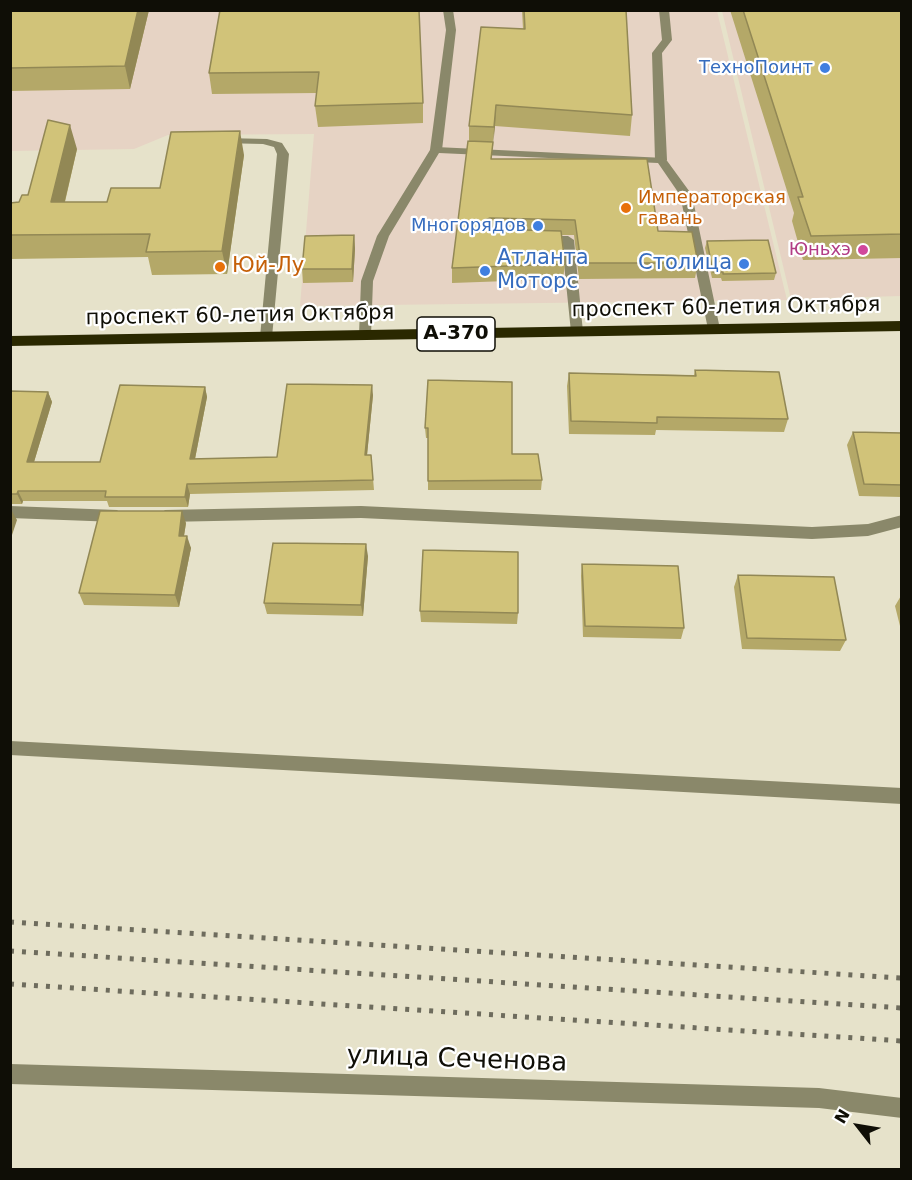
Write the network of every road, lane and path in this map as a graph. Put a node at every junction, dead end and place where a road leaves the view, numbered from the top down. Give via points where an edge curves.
1 (448, 10) edge
2 (663, 10) edge
3 (216, 140) edge
4 (436, 150) junction
5 (662, 160) junction
6 (534, 240) edge
7 (902, 326) edge
8 (714, 329) junction
9 (577, 332) junction
10 (365, 335) junction
11 (266, 337) junction
12 (10, 341) edge
13 (10, 512) edge
14 (128, 516) edge
15 (151, 516) edge
16 (902, 521) edge
17 (10, 748) edge
18 (902, 796) edge
19 (10, 1074) edge
20 (902, 1108) edge

1 - 4 street via 451,30
2 - 5 street via 667,40 657,53
3 - 11 street via 263,141 278,145 283,154
4 - 5 street
4 - 10 street via 383,236 367,281
5 - 8 street via 686,195
6 - 9 street via 568,240
7 - 8 highway, проспект 60-летия Октября / А-370
8 - 9 highway, проспект 60-летия Октября / А-370
9 - 10 highway, проспект 60-летия Октября / А-370
10 - 11 highway, проспект 60-летия Октября / А-370
11 - 12 highway, проспект 60-летия Октября / А-370
13 - 14 street
15 - 16 street via 361,513 813,533 868,530
17 - 18 street
19 - 20 street, улица Сеченова via 819,1098

